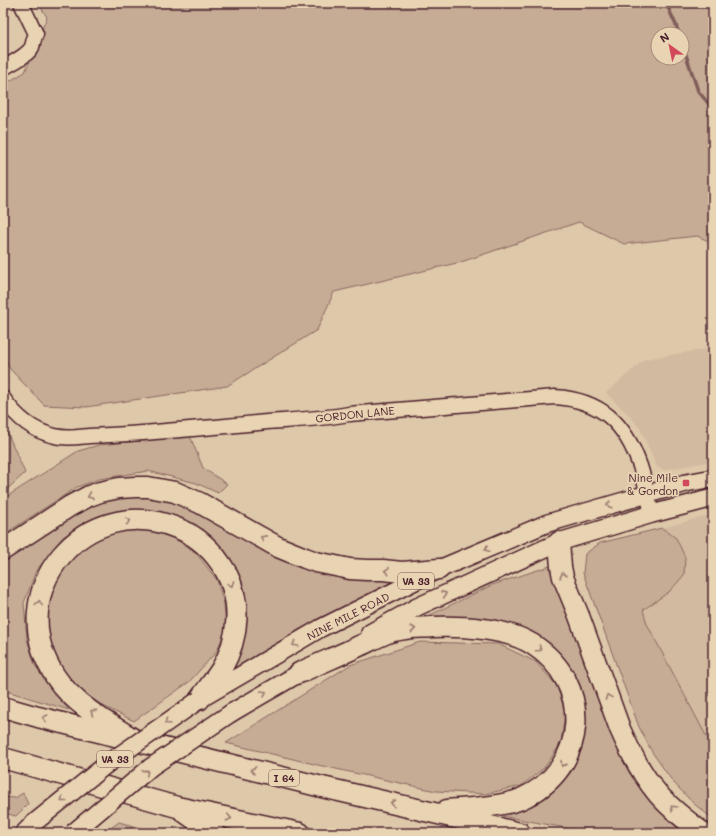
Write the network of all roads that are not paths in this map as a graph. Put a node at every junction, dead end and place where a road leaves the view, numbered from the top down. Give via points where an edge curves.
1 (21, 3) edge
2 (3, 68) edge
3 (3, 398) edge
4 (713, 478) edge
5 (646, 494) junction
6 (713, 498) edge
7 (652, 514) junction
8 (559, 542) junction
9 (3, 550) edge
10 (440, 569) junction
11 (299, 673) junction
12 (199, 700) junction
13 (3, 707) edge
14 (137, 741) junction
15 (3, 758) edge
16 (177, 807) junction
17 (431, 812) junction
18 (29, 828) edge
19 (73, 833) edge
20 (214, 833) edge
21 (300, 833) edge
22 (520, 833) edge
23 (703, 833) edge

1 - 2 street via 36,34 35,38 29,51
3 - 5 street, GORDON LANE via 28,425 46,434 67,438 563,397 590,404 612,418 633,448
4 - 5 main road, NINE MILE ROAD / VA 33
5 - 7 street, GORDON LANE
5 -> 10 main road, NINE MILE ROAD / VA 33 via 548,523
6 - 7 main road, VA 33
7 - 8 main road, VA 33
11 -> 8 main road, VA 33 via 417,607
23 -> 8 highway via 684,820 659,795 627,746 563,577
10 -> 9 highway via 402,572 350,569 316,562 278,547 200,503 175,492 148,487 119,488 89,496
10 -> 12 main road, NINE MILE ROAD / VA 33 via 321,628
11 -> 17 highway via 390,632 412,628 453,627 507,634 531,643 557,665 572,694 576,718 572,745 558,772 546,783 520,799 500,804
19 -> 11 main road, VA 33, bridge via 151,767 230,713
14 -> 12 highway via 78,702 55,676 41,646 37,622 43,586 62,554 82,536 113,523 130,520 154,521 188,533 216,557 233,591 236,608 235,634 222,668
12 -> 18 main road, NINE MILE ROAD / VA 33, bridge via 107,764
14 -> 13 highway, I 64
17 -> 14 highway, I 64
15 - 16 highway
16 - 20 highway
16 -> 21 highway
17 - 22 highway, I 64

